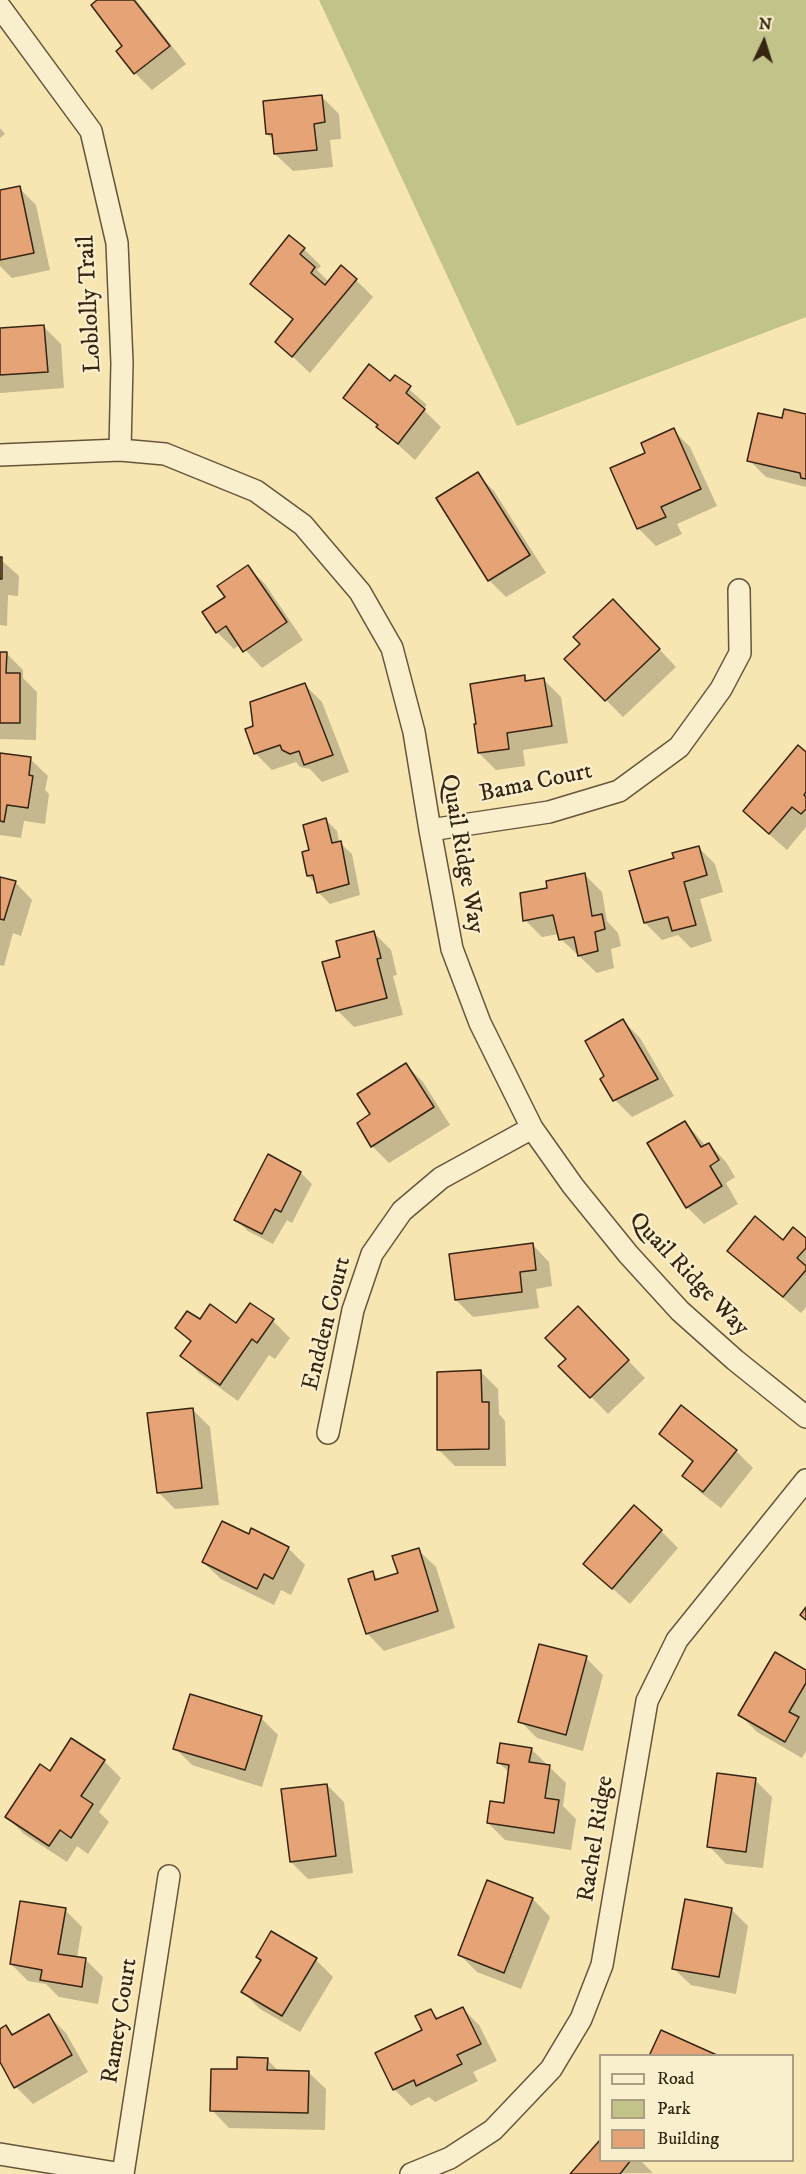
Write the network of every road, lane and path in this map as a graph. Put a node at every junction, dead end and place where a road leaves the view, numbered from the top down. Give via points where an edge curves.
1 (0, 7) edge
2 (120, 450) junction
3 (0, 455) edge
4 (739, 590) dead end
5 (430, 830) junction
6 (532, 1128) junction
7 (806, 1417) edge
8 (328, 1433) dead end
9 (806, 1480) edge
10 (169, 1876) dead end
11 (0, 2154) edge
12 (123, 2174) edge
13 (411, 2174) edge

1 - 2 street, Loblolly Trail via 91,131 117,243 122,363
2 - 3 street, Quail Ridge Way
2 - 5 street, Quail Ridge Way via 165,454 256,491 303,525 360,592 392,648 414,732
4 - 5 street, Bama Court via 740,653 721,689 679,747 619,791 549,812
5 - 6 street, Quail Ridge Way via 452,949 480,1023
6 - 7 street, Quail Ridge Way via 573,1186 680,1311
6 - 8 street, Endden Court via 441,1178 402,1211 372,1254 353,1310
9 - 13 street, Rachel Ridge via 677,1640 647,1701 602,1965 581,2019 551,2069 493,2130 450,2158
10 - 12 street, Ramey Court
11 - 12 street

